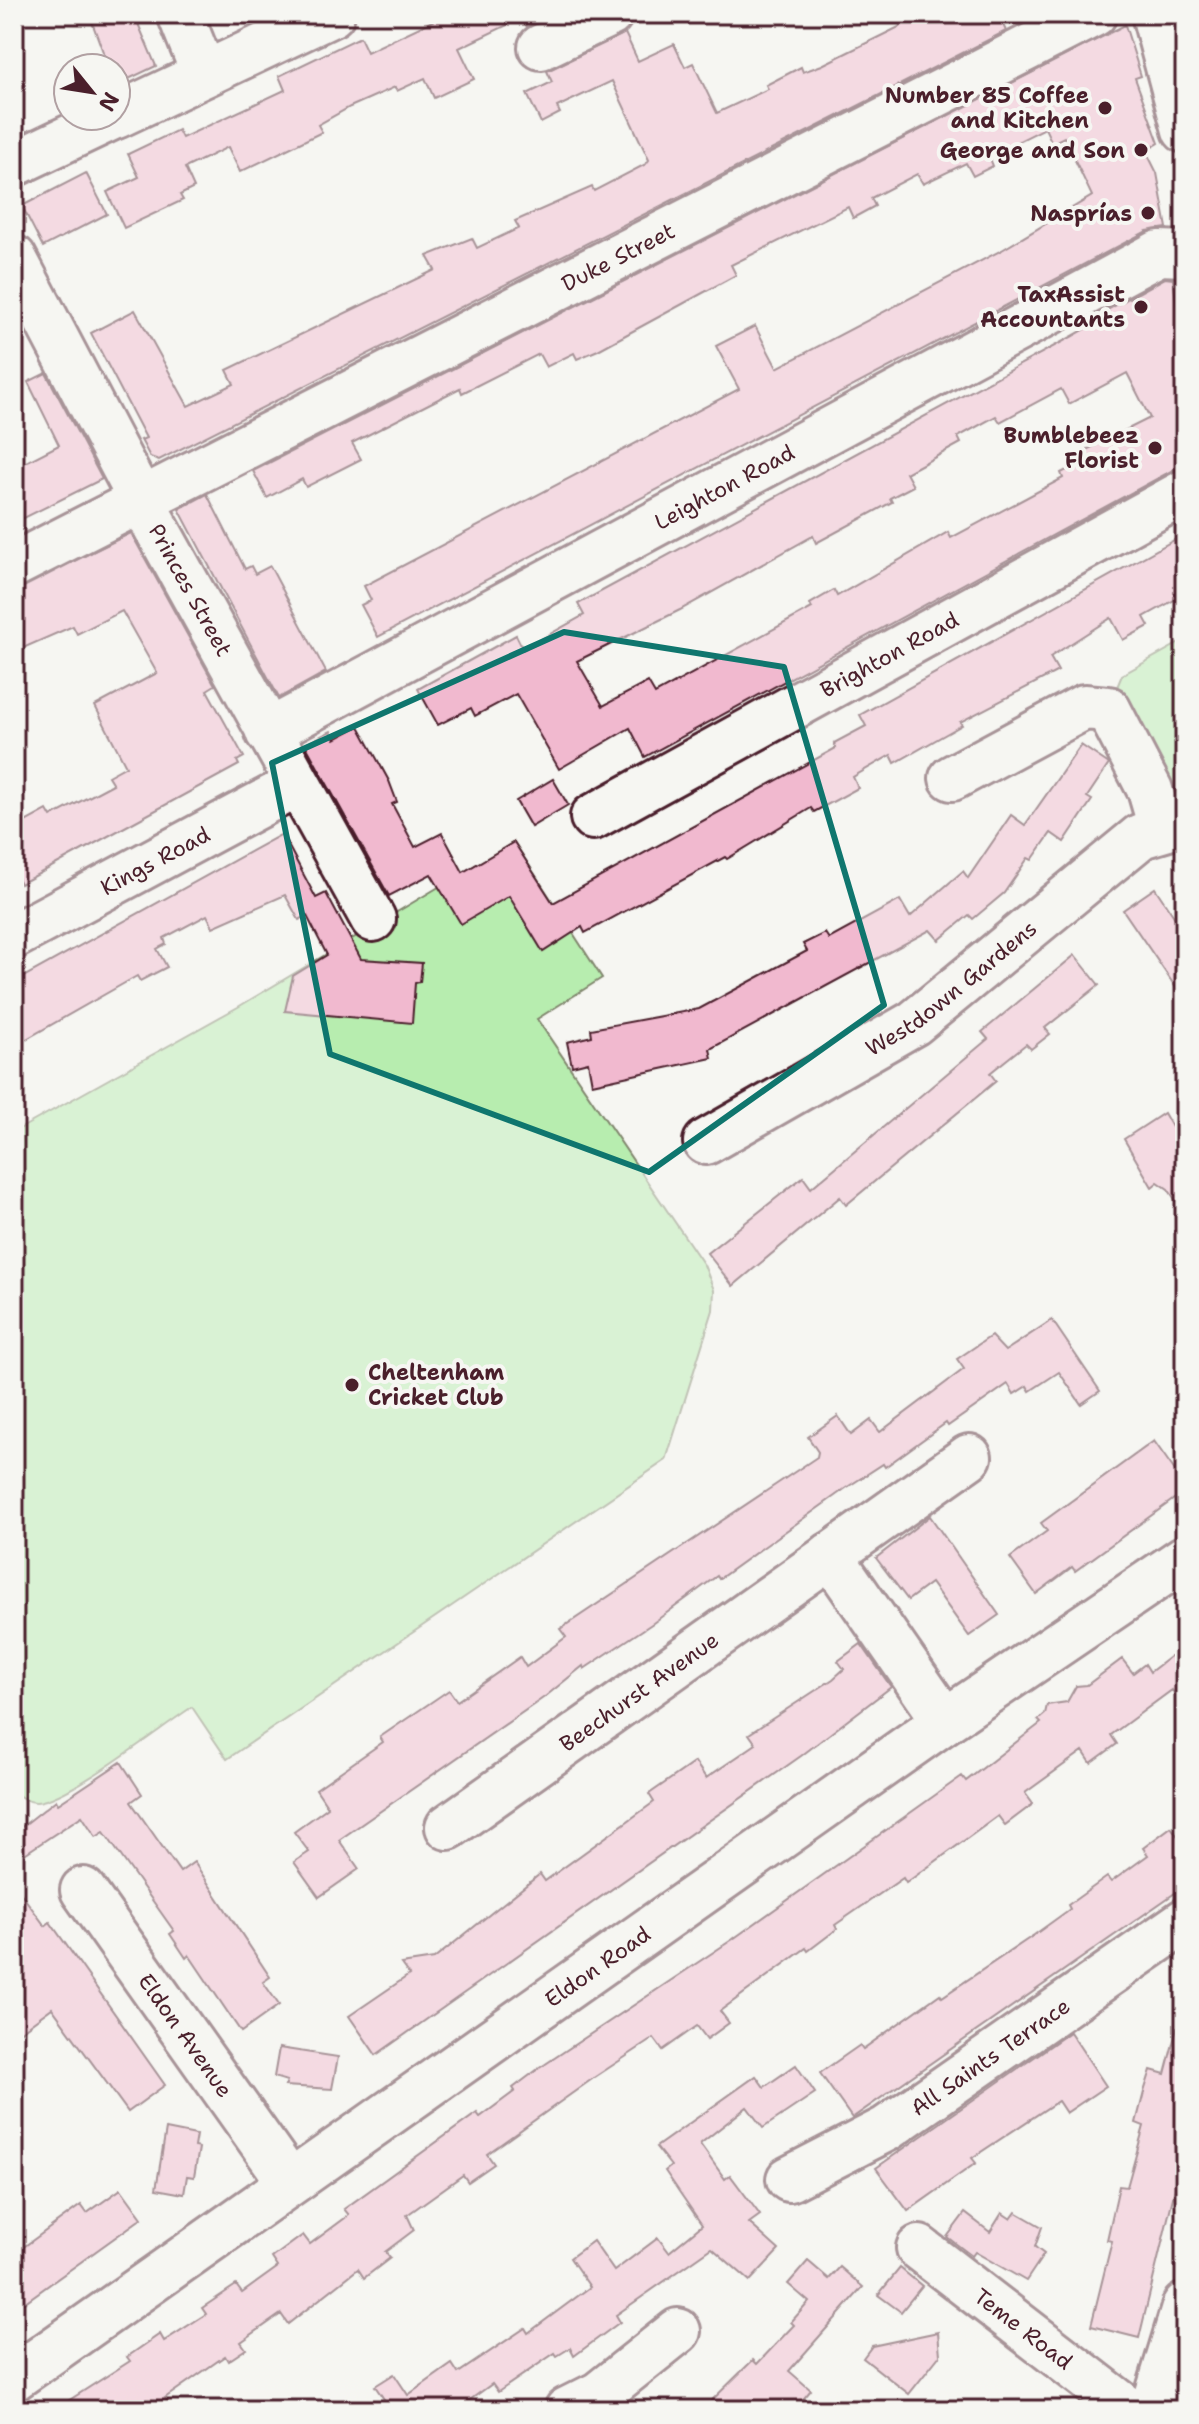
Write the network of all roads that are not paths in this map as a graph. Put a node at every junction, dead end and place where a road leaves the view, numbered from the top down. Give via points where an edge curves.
1 (180, 14) edge
2 (332, 14) edge
3 (610, 14) edge
4 (1094, 14) edge
5 (1154, 14) edge
6 (541, 47) dead end
7 (204, 74) junction
8 (132, 108) edge
9 (1185, 130) edge
10 (82, 132) edge
11 (14, 164) edge
12 (1185, 254) edge
13 (14, 258) edge
14 (1185, 492) edge
15 (142, 502) junction
16 (14, 565) edge
17 (268, 732) junction
18 (952, 778) dead end
19 (296, 785) junction
20 (593, 817) dead end
21 (1173, 826) edge
22 (373, 919) dead end
23 (14, 936) edge
24 (706, 1142) dead end
25 (969, 1457) dead end
26 (830, 1555) junction
27 (1185, 1558) edge
28 (945, 1721) junction
29 (448, 1827) dead end
30 (83, 1890) dead end
31 (1185, 1921) edge
32 (789, 2179) dead end
33 (289, 2181) junction
34 (919, 2248) dead end
35 (1185, 2305) edge
36 (678, 2331) dead end
37 (14, 2378) edge
38 (567, 2410) edge
39 (1129, 2410) edge
40 (1153, 2410) edge

1 - 7 street
2 - 7 street
3 - 6 street
4 - 15 street, Duke Street
5 - 9 street
7 - 8 street
10 - 11 street
12 - 17 street, Leighton Road via 1159,253
13 - 15 street, Princes Street
14 - 20 street, Brighton Road
15 - 16 street, Duke Street
15 - 17 street, Princes Street
17 - 19 street, Princes Street
18 - 21 street via 1084,707 1108,709
19 - 22 street, Princes Street
19 - 23 street, Kings Road
21 - 24 street, Westdown Gardens via 1141,836 914,1023
25 - 26 street, Beechurst Avenue
26 - 28 street
26 - 29 street, Beechurst Avenue
27 - 28 street, Eldon Road
28 - 33 street, Eldon Road
30 - 33 street, Eldon Avenue
31 - 32 street, All Saints Terrace via 886,2129
33 - 37 street, Eldon Road
34 - 39 street, Teme Road
35 - 40 street
36 - 38 street via 599,2394

